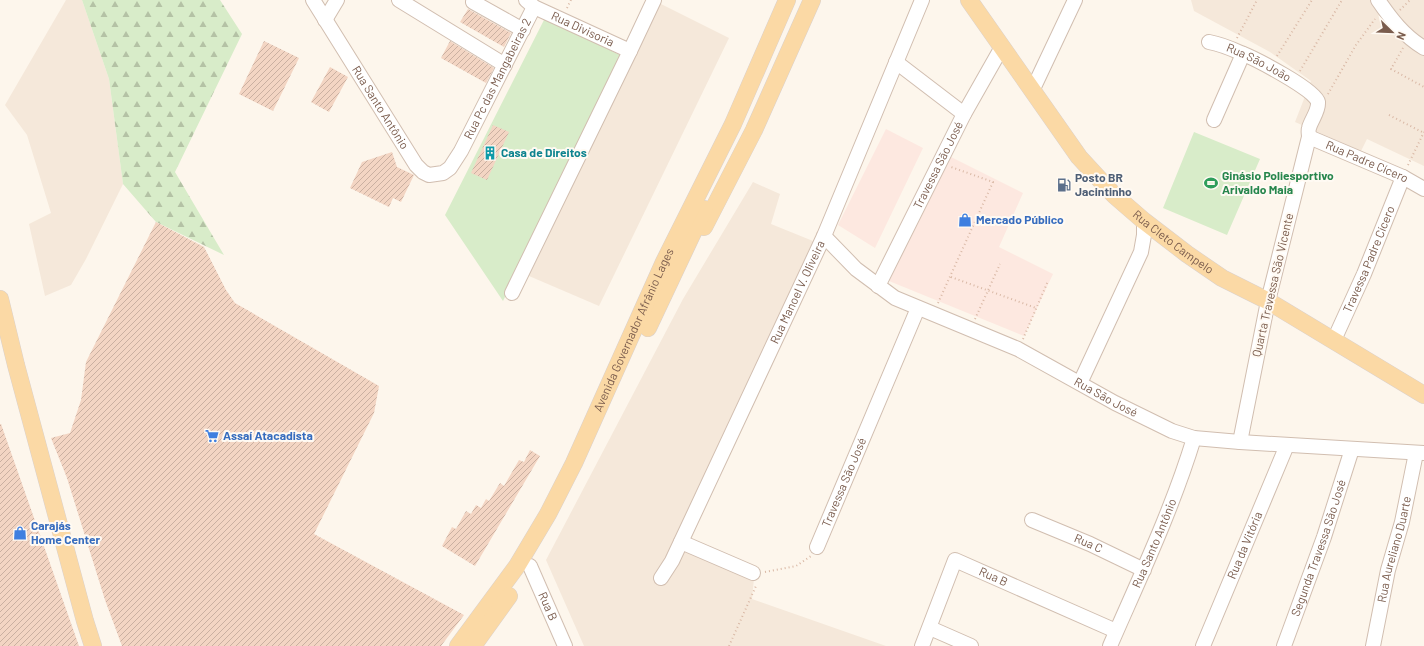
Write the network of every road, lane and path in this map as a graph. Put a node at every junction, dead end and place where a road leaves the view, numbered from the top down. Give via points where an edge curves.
1 (313, 0) edge
2 (337, 0) edge
3 (399, 0) edge
4 (654, 0) edge
5 (776, 0) edge
6 (788, 0) edge
7 (798, 0) edge
8 (812, 0) edge
9 (922, 0) edge
10 (969, 0) edge
11 (1075, 0) edge
12 (1257, 0) edge
13 (1312, 0) edge
14 (1342, 0) edge
15 (474, 2) dead end
16 (530, 4) edge
17 (1380, 4) edge
18 (325, 20) junction
19 (523, 30) junction
20 (1409, 38) junction
21 (1208, 42) dead end
22 (1002, 47) junction
23 (1424, 48) edge
24 (630, 51) junction
25 (1237, 51) junction
26 (896, 62) junction
27 (505, 65) junction
28 (1270, 68) junction
29 (1294, 81) junction
30 (1424, 87) edge
31 (1032, 91) junction
32 (1318, 106) junction
33 (964, 114) junction
34 (1389, 115) dead end
35 (1214, 120) dead end
36 (1424, 133) edge
37 (1309, 137) junction
38 (461, 151) joint
39 (939, 163) junction
40 (1403, 178) junction
41 (1424, 189) edge
42 (1144, 221) junction
43 (824, 236) junction
44 (1000, 264) dead end
45 (669, 267) junction
46 (950, 277) junction
47 (1048, 281) dead end
48 (878, 286) junction
49 (988, 291) junction
50 (512, 293) dead end
51 (0, 299) edge
52 (1268, 301) junction
53 (918, 308) junction
54 (1036, 308) junction
55 (933, 314) junction
56 (971, 329) junction
57 (1334, 340) junction
58 (1018, 349) junction
59 (1080, 383) junction
60 (1424, 395) edge
61 (1194, 438) junction
62 (1240, 442) junction
63 (1287, 445) junction
64 (1352, 449) junction
65 (1420, 453) edge
66 (1032, 520) dead end
67 (681, 542) junction
68 (817, 547) joint
69 (530, 566) junction
70 (1144, 570) junction
71 (753, 573) junction
72 (661, 578) dead end
73 (930, 628) junction
74 (1116, 631) junction
75 (92, 646) edge
76 (458, 646) edge
77 (473, 646) edge
78 (565, 646) edge
79 (729, 646) edge
80 (922, 646) edge
81 (971, 646) edge
82 (1110, 646) edge
83 (1202, 646) edge
84 (1284, 646) edge
85 (1373, 646) edge

1 - 18 street, Rua Santo Antônio
2 - 18 street
3 - 27 street
4 - 24 street
5 - 45 main road via 703,161
6 - 45 main road, Avenida Governador Afrânio Lages
7 - 45 main road, Avenida Governador Afrânio Lages via 760,90
8 - 45 main road via 754,130 701,233
9 - 26 street, Rua Manoel V. Oliveira
10 - 22 main road, Rua Cleto Campelo
11 - 31 street
12 - 25 path
13 - 28 path
14 - 29 path
15 - 19 street
16 - 19 street, Rua Pc das Mangabeiras 2
16 - 24 street, Rua Divisoria
17 - 20 street
17 - 32 path via 1327,96
18 - 38 street, Rua Santo Antônio via 423,172 429,175 443,173 450,168
19 - 27 street, Rua Pc das Mangabeiras 2
20 - 23 street
20 - 30 path via 1391,68
21 - 25 street, Rua São João
22 - 31 main road, Rua Cleto Campelo
22 - 33 street, Travessa São José
24 - 50 street
25 - 28 street, Rua São João
25 - 35 street
26 - 33 street
26 - 43 street, Rua Manoel V. Oliveira
27 - 38 street, Rua Pc das Mangabeiras 2
28 - 29 street, Rua São João
29 - 32 street, Rua São João via 1316,97
31 - 42 main road, Rua Cleto Campelo via 1079,157 1114,195
32 - 37 street, Quarta Travessa São Vicente via 1308,129
33 - 39 street, Travessa São José
34 - 36 path
36 - 40 path
37 - 40 street, Rua Padre Cícero
37 - 52 street, Quarta Travessa São Vicente
39 - 46 path via 993,182
39 - 48 street, Travessa São José
40 - 41 street, Rua Padre Cícero
40 - 57 street, Travessa Padre Cícero
42 - 52 main road, Rua Cleto Campelo via 1222,278
42 - 59 street via 1141,252
43 - 48 street, Rua São José via 856,269
43 - 67 street, Rua Manoel V. Oliveira
44 - 49 path
45 - 69 main road, Avenida Governador Afrânio Lages via 583,468
45 - 76 main road, Avenida Governador Afrânio Lages via 548,514 517,566
46 - 49 path
46 - 55 path
47 - 54 path
48 - 53 street, Rua São José via 895,298
49 - 54 path
49 - 56 path
51 - 75 main road
52 - 57 main road, Rua Cleto Campelo
52 - 62 street, Quarta Travessa São Vicente
53 - 55 street, Rua São José
53 - 68 street, Travessa São José
54 - 58 path
55 - 56 street, Rua São José
56 - 58 street, Rua São José
57 - 60 main road, Rua Cleto Campelo
58 - 59 street, Rua São José
59 - 61 street, Rua São José via 1172,431
61 - 62 street, Rua São José
61 - 70 street, Rua Santo Antônio via 1182,478
62 - 63 street, Rua São José
63 - 64 street, Rua São José
63 - 83 street, Rua da Vitória
64 - 65 street, Rua São José
64 - 84 street, Segunda Travessa São José via 1324,537
65 - 85 street, Rua Aureliano Duarte via 1388,570
66 - 70 street, Rua C
67 - 71 street
67 - 72 street, Rua Manoel V. Oliveira
68 - 71 path via 811,556 796,566
69 - 77 main road, Avenida Governador Afrânio Lages
69 - 78 street, Rua B
70 - 74 street, Rua Santo Antônio
71 - 79 path via 758,580
73 - 74 street, Rua B via 955,560
73 - 80 street, Rua B
73 - 81 street
74 - 82 street, Rua Santo Antônio

